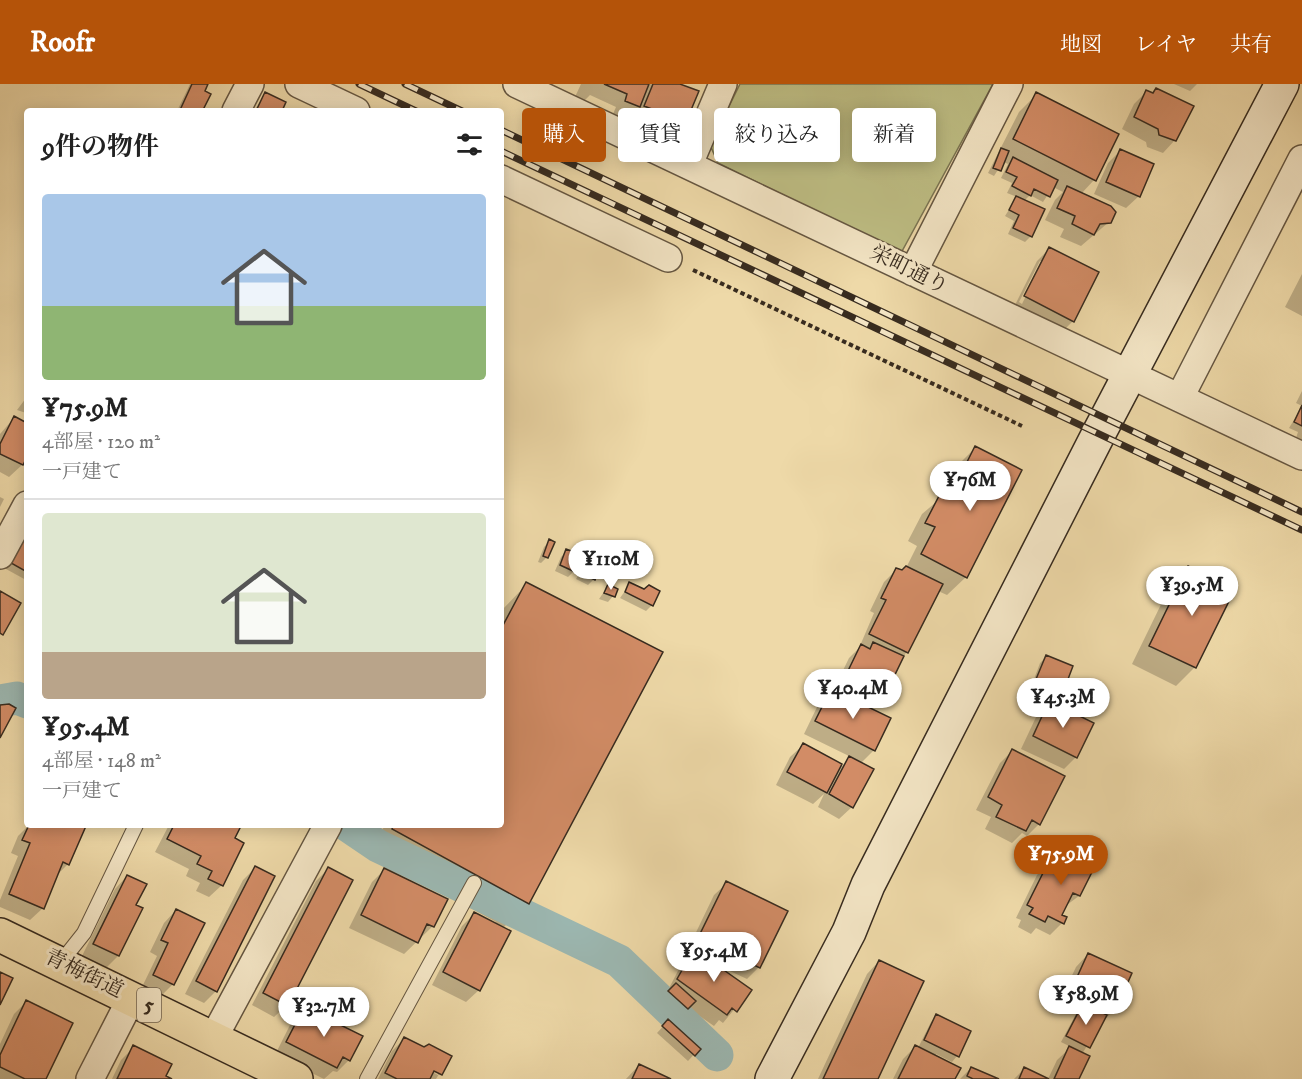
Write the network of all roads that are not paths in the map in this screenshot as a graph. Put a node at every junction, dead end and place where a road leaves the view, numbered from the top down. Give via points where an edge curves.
1 (250, 84) edge
2 (298, 84) edge
3 (517, 84) edge
4 (723, 84) edge
5 (1009, 84) edge
6 (1282, 84) edge
7 (238, 108) edge
8 (350, 108) edge
9 (1302, 159) edge
10 (689, 164) junction
11 (504, 180) edge
12 (668, 258) road end
13 (914, 272) junction
14 (1130, 376) junction
15 (1180, 398) junction
16 (1302, 456) edge
17 (24, 511) edge
18 (0, 555) edge
19 (135, 828) edge
20 (326, 828) edge
21 (474, 883) dead end
22 (0, 935) edge
23 (61, 962) junction
24 (132, 997) junction
25 (214, 1037) junction
26 (280, 1075) edge
27 (90, 1079) edge
28 (367, 1079) edge
29 (772, 1079) edge

1 - 7 street
2 - 8 street
3 - 10 street, 栄町通り
4 - 10 street
5 - 13 street
6 - 14 street
9 - 15 street
10 - 13 street, 栄町通り
11 - 12 street
13 - 14 street, 栄町通り
14 - 15 street, 栄町通り
14 - 29 street via 873,874 849,932
15 - 16 street, 栄町通り
17 - 18 street
19 - 23 lane via 84,933
20 - 25 street
21 - 28 lane
22 - 23 main road, 青梅街道 / 5
23 - 24 main road, 青梅街道 / 5
24 - 25 main road, 青梅街道 / 5
24 - 27 street
25 - 26 main road, 青梅街道 / 5

